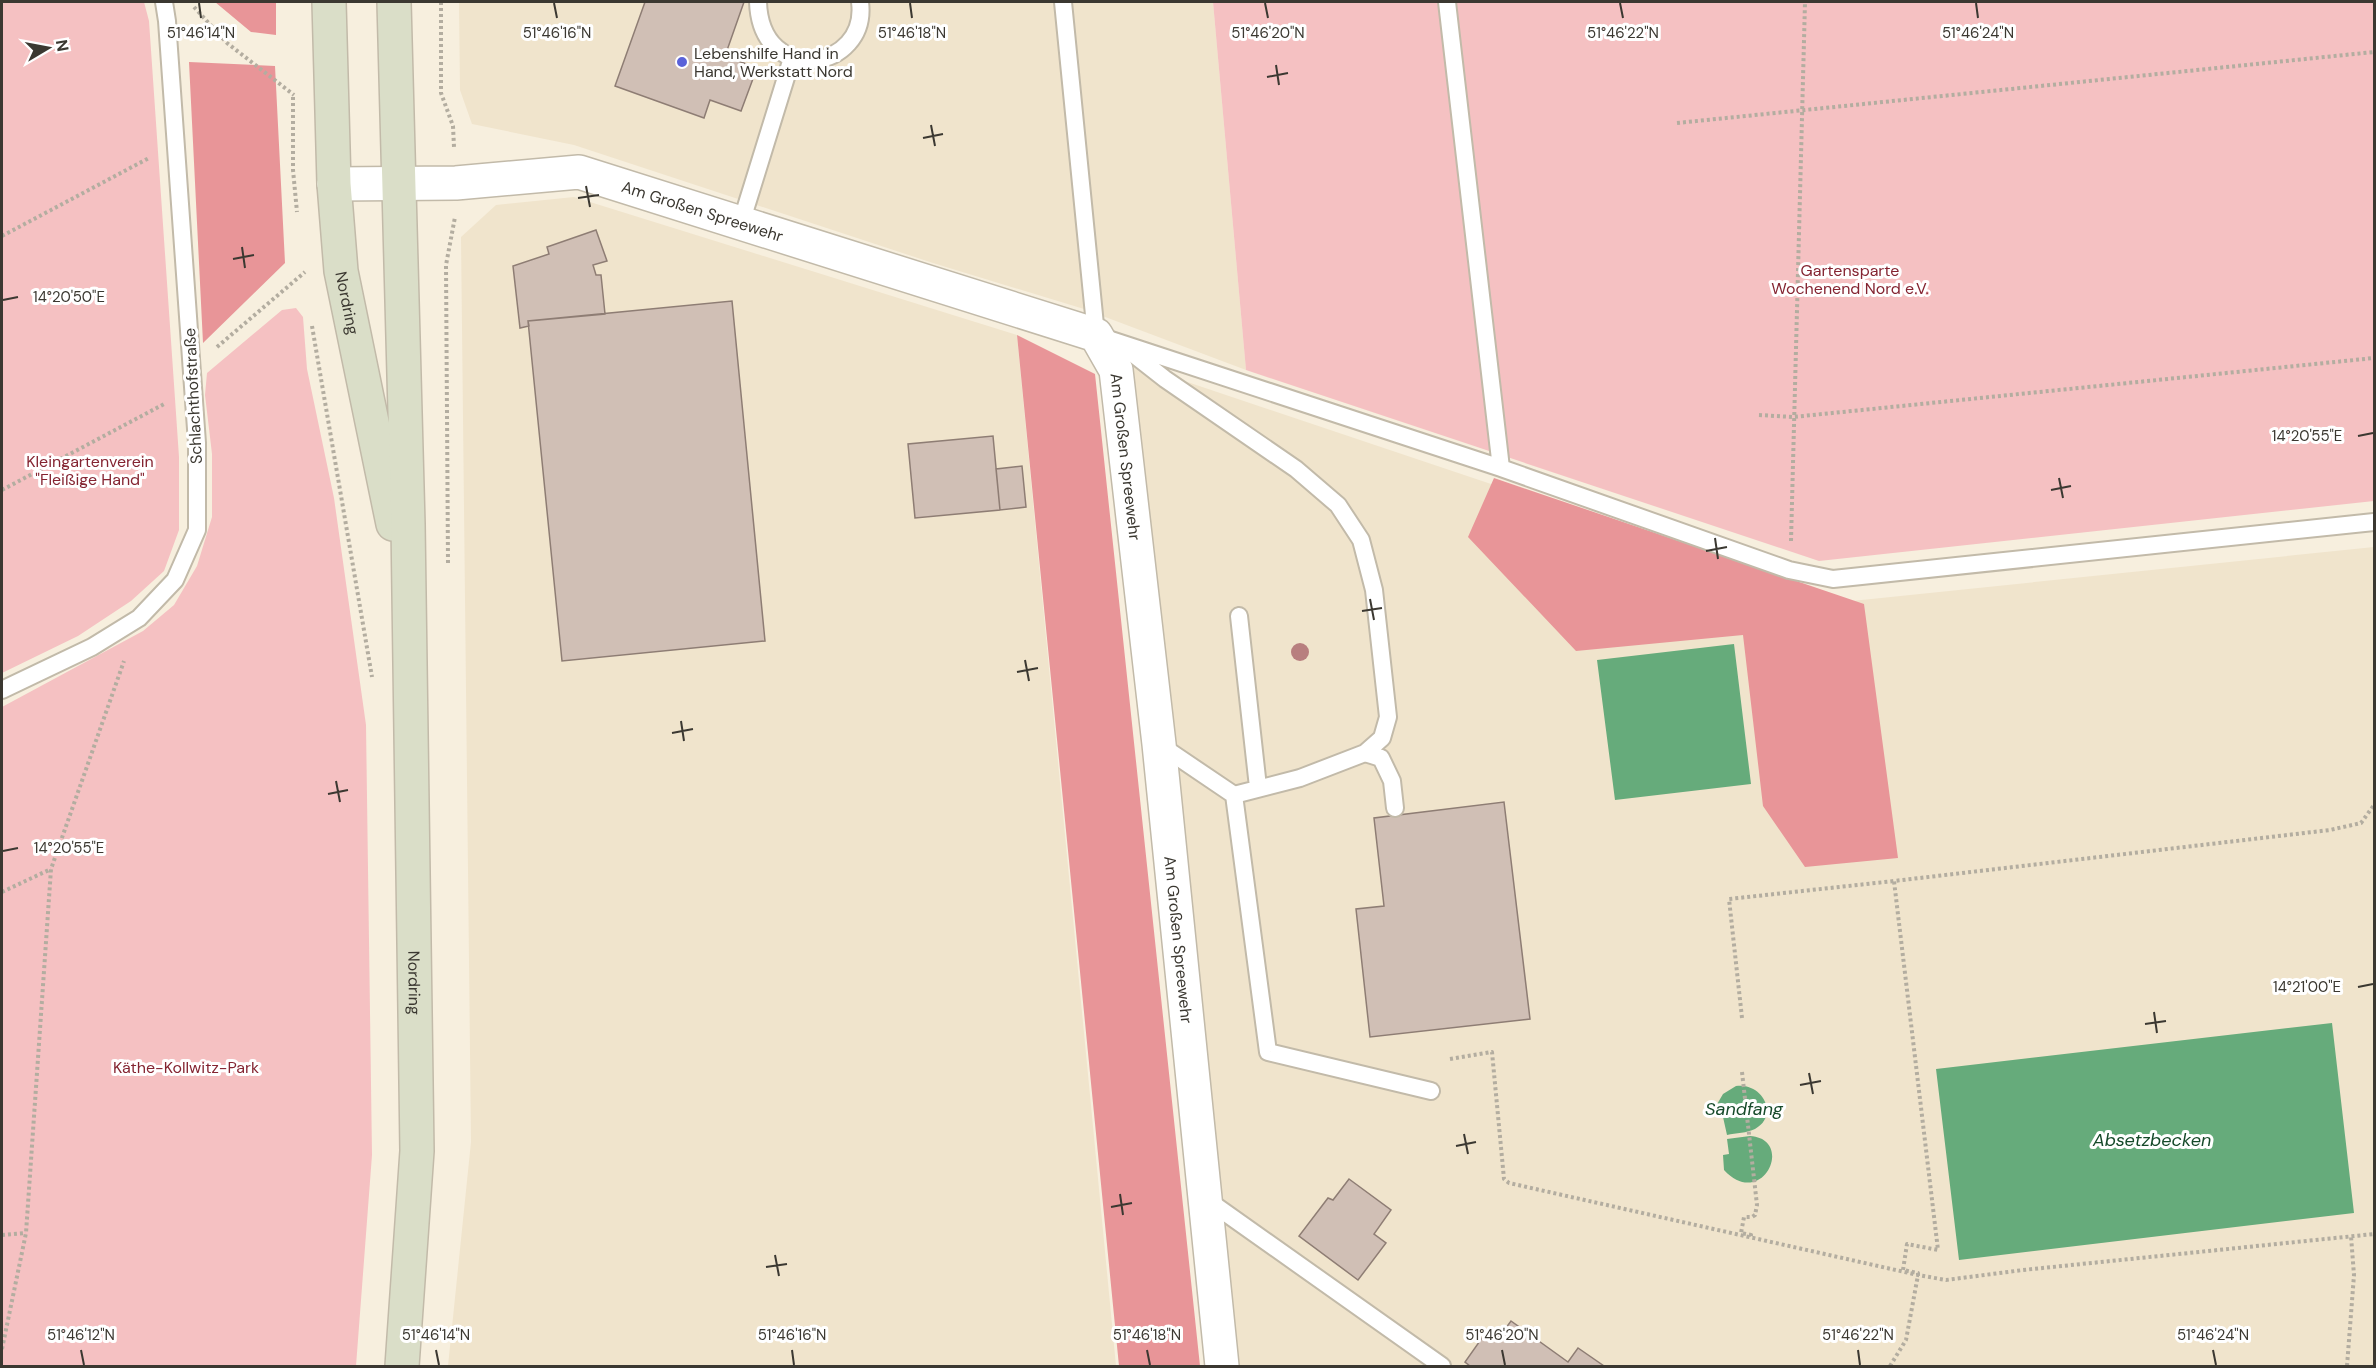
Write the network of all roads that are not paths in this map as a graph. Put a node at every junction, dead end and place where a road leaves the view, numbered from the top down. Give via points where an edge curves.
1 (164, 2) edge
2 (328, 2) edge
3 (394, 2) edge
4 (758, 2) edge
5 (860, 2) edge
6 (1063, 2) edge
7 (1447, 2) edge
8 (792, 58) junction
9 (400, 182) junction
10 (334, 184) junction
11 (741, 223) junction
12 (1108, 339) junction
13 (1501, 468) junction
14 (2374, 522) edge
15 (408, 599) junction
16 (1239, 616) dead end
17 (2, 690) edge
18 (1159, 744) junction
19 (1365, 753) junction
20 (1258, 788) junction
21 (1234, 795) junction
22 (1395, 808) dead end
23 (1431, 1091) dead end
24 (1206, 1199) junction
25 (402, 1366) edge
26 (1222, 1366) edge
27 (1442, 1366) edge

1 - 17 lane, Schlachthofstraße via 198,444 197,530 176,580 139,618 92,647
2 - 10 main road, Nordring
3 - 9 main road, Nordring
4 - 8 lane via 758,18 765,35 776,49
5 - 8 lane via 858,26 838,52 824,59
6 - 12 lane
7 - 13 lane
8 - 11 lane
9 - 10 street, Am Großen Spreewehr
9 - 11 street, Am Großen Spreewehr via 456,183 579,172
9 - 15 main road, Nordring
10 - 15 main road, Nordring via 341,271
11 - 12 street, Am Großen Spreewehr
12 - 13 lane
12 - 18 street, Am Großen Spreewehr via 1116,370
12 - 19 lane via 1296,469 1338,505 1361,540 1374,590 1388,717 1382,738
13 - 14 lane via 1790,570 1833,579
15 - 25 main road, Nordring via 417,1151
16 - 20 lane
18 - 21 lane
18 - 24 street, Am Großen Spreewehr
19 - 20 lane via 1300,778
19 - 22 lane via 1381,758 1392,781
20 - 21 lane
21 - 23 lane via 1268,1052
24 - 26 street, Am Großen Spreewehr
24 - 27 lane

